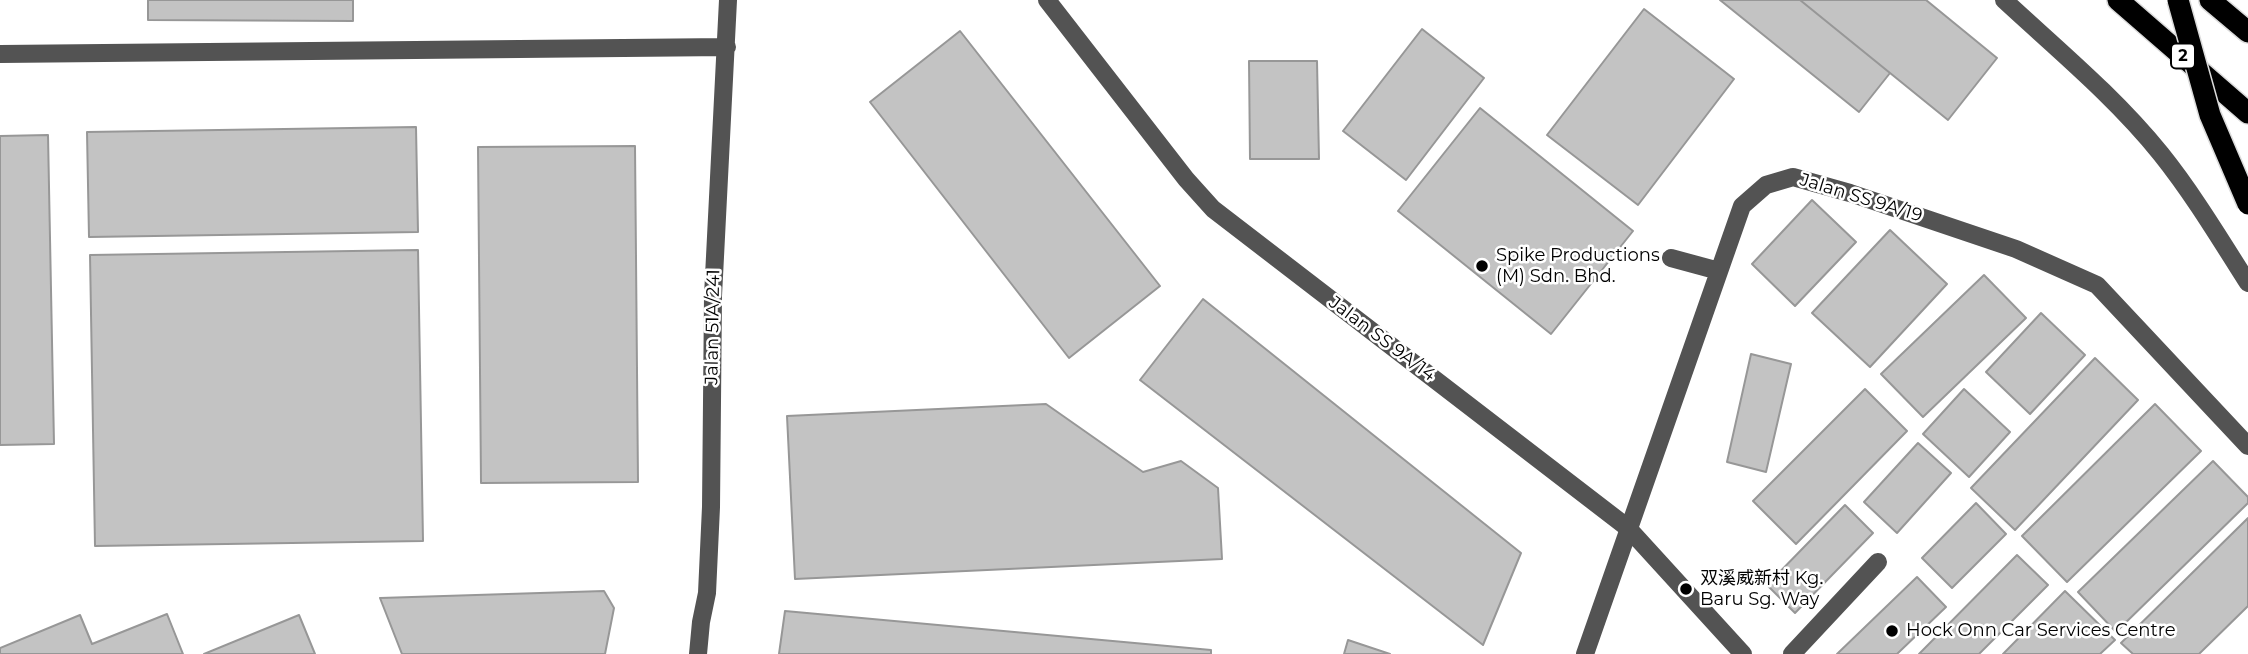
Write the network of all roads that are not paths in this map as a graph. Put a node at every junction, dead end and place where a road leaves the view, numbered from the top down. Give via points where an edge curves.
1 (728, 0) edge
2 (1047, 0) edge
3 (2004, 0) edge
4 (2118, 0) edge
5 (2178, 0) edge
6 (2210, 0) edge
7 (2248, 32) edge
8 (727, 47) junction
9 (0, 54) edge
10 (2248, 113) edge
11 (2248, 204) edge
12 (1671, 258) dead end
13 (1719, 271) junction
14 (2248, 282) edge
15 (2248, 446) edge
16 (1628, 528) junction
17 (1878, 562) dead end
18 (698, 654) edge
19 (1585, 654) edge
20 (1743, 654) edge
21 (1792, 654) edge

1 - 8 street, Jalan 51A/241
2 - 16 street, Jalan SS 9A/14 via 1213,209
3 - 14 street via 2115,103 2160,153
4 - 10 highway, 2
5 - 11 highway, bridge via 2210,115
6 - 7 highway
8 - 9 street
8 - 18 street, Jalan 51A/241 via 713,296 707,593
12 - 13 street
13 - 15 street, Jalan SS 9A/19 via 1742,206 1766,185 1793,177 1850,193 2016,249 2097,285
13 - 16 street, Jalan SS 9A/19
16 - 19 street, Jalan SS 9A/19
16 - 20 street, Jalan SS 9A/14
17 - 21 street

